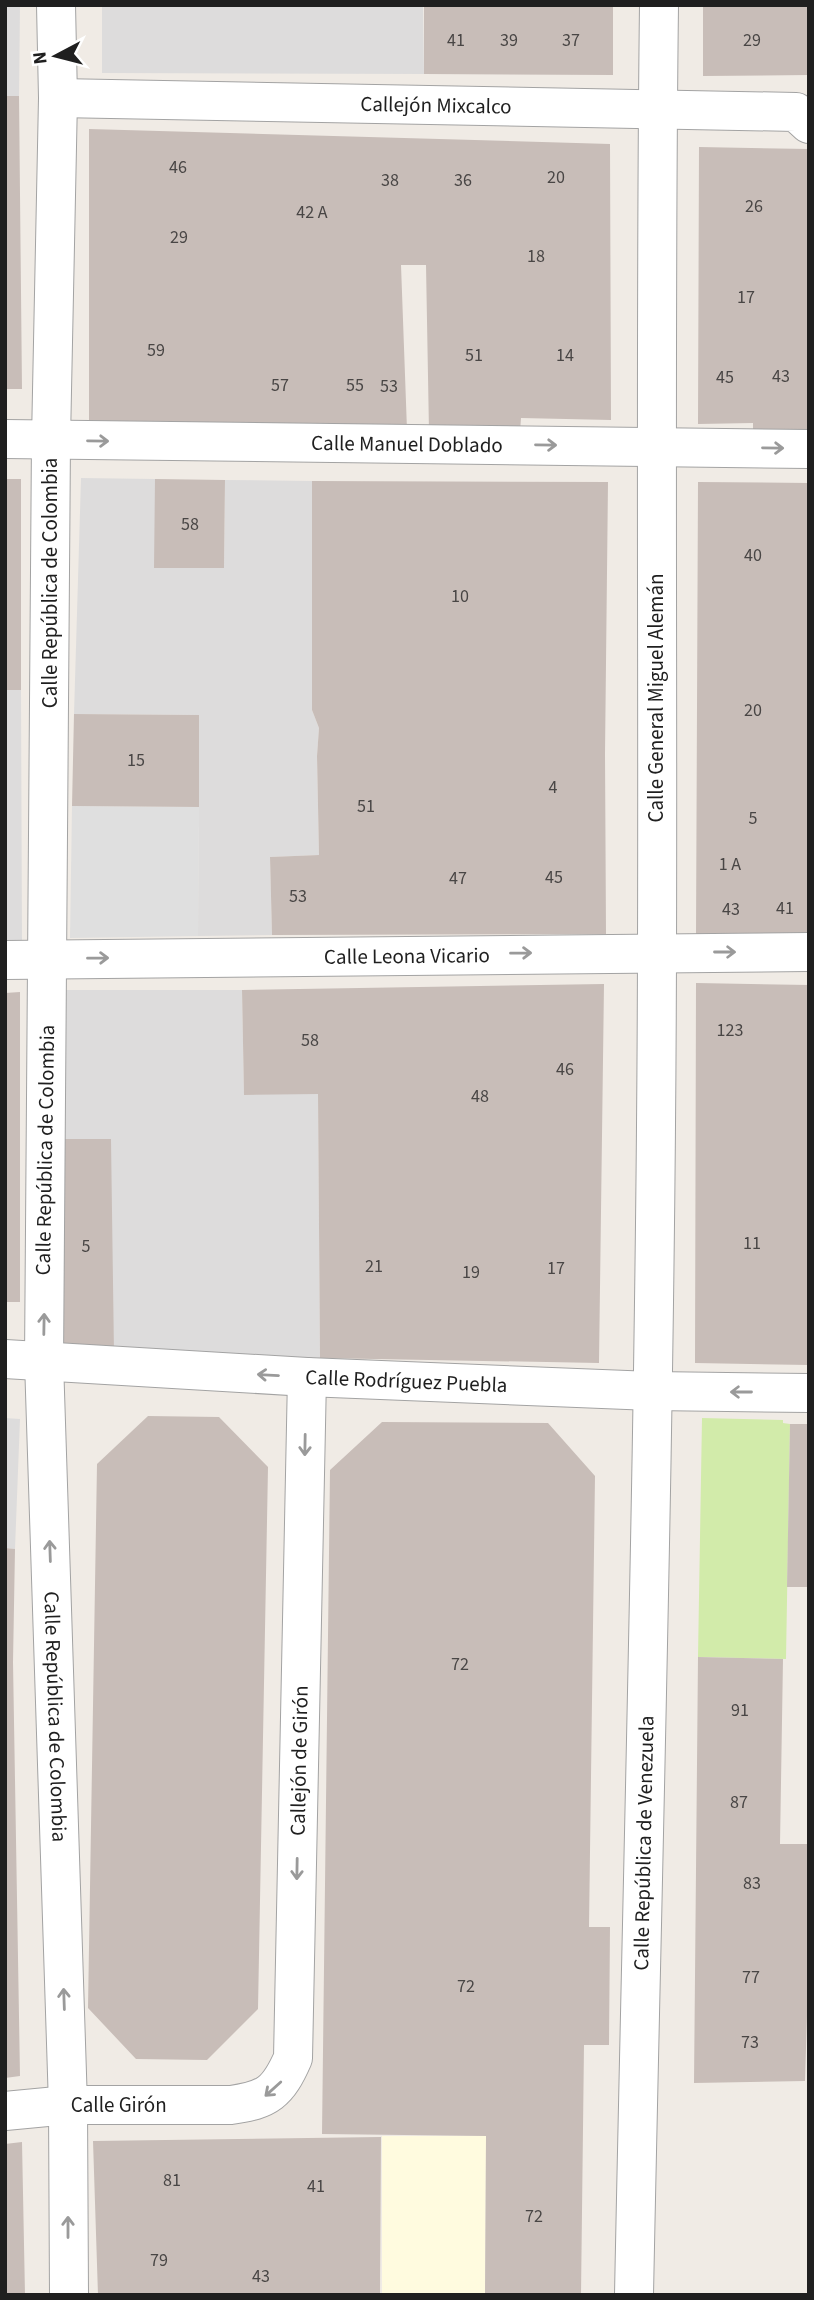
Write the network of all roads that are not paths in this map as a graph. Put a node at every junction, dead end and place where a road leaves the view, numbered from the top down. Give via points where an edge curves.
1 (56, 5) edge
2 (659, 5) edge
3 (58, 98) junction
4 (657, 111) junction
5 (809, 124) edge
6 (5, 439) edge
7 (51, 440) junction
8 (656, 446) junction
9 (809, 449) edge
10 (657, 952) junction
11 (809, 952) edge
12 (47, 959) junction
13 (5, 960) edge
14 (5, 1359) edge
15 (44, 1361) junction
16 (307, 1377) junction
17 (652, 1391) junction
18 (809, 1393) edge
19 (68, 2105) junction
20 (231, 2105) joint
21 (5, 2111) edge
22 (69, 2295) edge
23 (634, 2295) edge

1 - 3 street, Calle República de Colombia
2 - 4 street, Calle General Miguel Alemán
3 - 4 street, Callejón Mixcalco
3 - 7 street, Calle República de Colombia
4 - 5 street, Callejón Mixcalco via 796,112
4 - 8 street, Calle General Miguel Alemán
6 - 7 street, Calle Manuel Doblado
7 -> 8 street, Calle Manuel Doblado
7 - 12 street, Calle República de Colombia
8 -> 9 street, Calle Manuel Doblado
8 - 10 street, Calle General Miguel Alemán
10 -> 11 street, Calle Leona Vicario
12 -> 10 street, Calle Leona Vicario
10 - 17 street, Calle General Miguel Alemán
12 - 13 street, Calle Leona Vicario
15 -> 12 street, Calle República de Colombia
14 - 15 street, Calle Rodríguez Puebla
16 -> 15 street, Calle Rodríguez Puebla
19 -> 15 street, Calle República de Colombia
16 - 17 street, Calle Rodríguez Puebla
16 -> 20 street, Callejón de Girón via 293,2058 271,2094
18 -> 17 street, Calle Rodríguez Puebla
17 - 23 street, Calle República de Venezuela
19 - 20 street, Calle Girón
19 - 21 street, Calle Girón
22 -> 19 street, Calle República de Colombia

